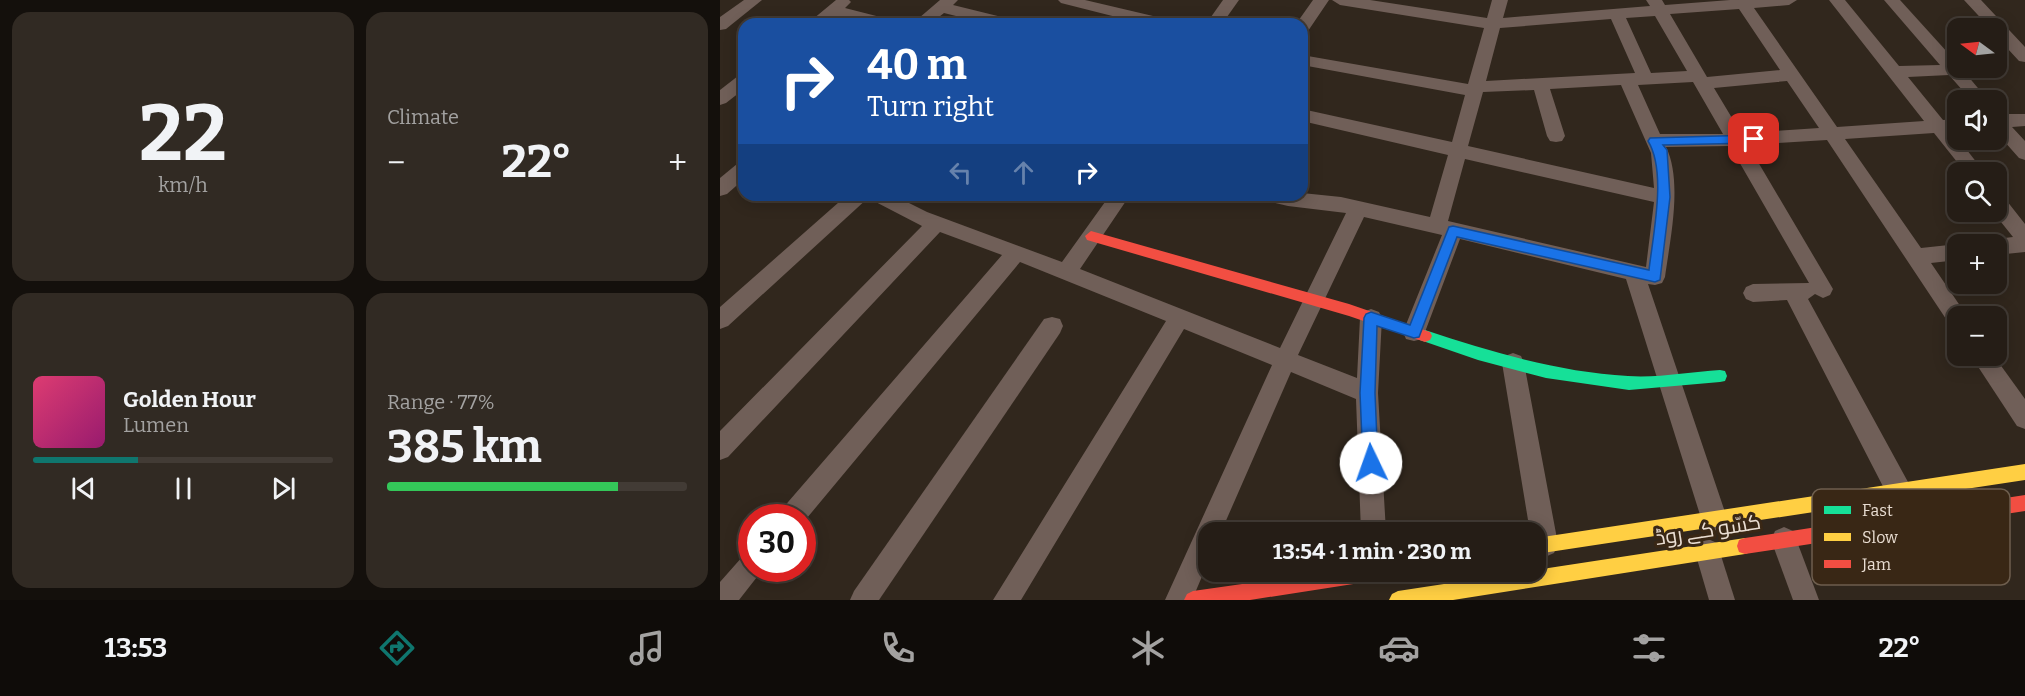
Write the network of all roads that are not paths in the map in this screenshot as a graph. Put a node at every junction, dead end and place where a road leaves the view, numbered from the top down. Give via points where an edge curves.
1 (754, 0) edge
2 (846, 0) edge
3 (1066, 0) edge
4 (1137, 0) edge
5 (1231, 0) edge
6 (1321, 0) edge
7 (1340, 0) edge
8 (1500, 0) edge
9 (1572, 0) edge
10 (1789, 0) edge
11 (1837, 0) edge
12 (1892, 0) edge
13 (1972, 0) edge
14 (1743, 2) edge
15 (945, 4) edge
16 (1657, 5) edge
17 (1411, 6) edge
18 (833, 10) junction
19 (1124, 14) junction
20 (1616, 14) junction
21 (1578, 17) junction
22 (823, 18) edge
23 (863, 18) edge
24 (928, 18) edge
25 (989, 18) edge
26 (1140, 18) edge
27 (1218, 18) edge
28 (1308, 18) edge
29 (1492, 24) junction
30 (720, 25) edge
31 (2025, 57) edge
32 (1308, 61) edge
33 (1947, 63) edge
34 (1947, 70) edge
35 (1896, 72) junction
36 (1792, 75) junction
37 (1960, 78) edge
38 (1636, 79) junction
39 (1699, 79) junction
40 (1540, 83) junction
41 (738, 85) edge
42 (1475, 89) junction
43 (1971, 90) edge
44 (720, 99) edge
45 (1308, 116) edge
46 (2025, 120) edge
47 (2007, 121) edge
48 (1947, 125) edge
49 (1947, 126) edge
50 (2007, 132) edge
51 (1832, 135) junction
52 (1556, 136) dead end
53 (1734, 140) junction
54 (1654, 141) junction
55 (1458, 151) junction
56 (2025, 153) edge
57 (738, 174) edge
58 (720, 189) edge
59 (1664, 197) junction
60 (853, 201) edge
61 (889, 201) edge
62 (1116, 201) edge
63 (1308, 201) edge
64 (1358, 208) junction
65 (2007, 215) edge
66 (937, 223) junction
67 (1445, 229) junction
68 (1091, 236) junction
69 (2025, 238) edge
70 (2025, 244) edge
71 (2007, 246) edge
72 (1016, 253) junction
73 (1947, 253) edge
74 (1915, 257) junction
75 (1066, 272) junction
76 (1634, 272) junction
77 (1753, 292) dead end
78 (1793, 292) junction
79 (1314, 300) junction
80 (1949, 306) edge
81 (1180, 317) junction
82 (1371, 318) junction
83 (720, 320) edge
84 (1052, 326) dead end
85 (1414, 332) junction
86 (1285, 360) junction
87 (1513, 363) junction
88 (1989, 366) edge
89 (1720, 376) dead end
90 (1671, 380) junction
91 (1367, 393) junction
92 (2025, 418) edge
93 (720, 449) edge
94 (2025, 472) edge
95 (1898, 489) edge
96 (1912, 489) edge
97 (2025, 503) edge
98 (803, 504) edge
99 (1812, 504) edge
100 (2010, 505) edge
101 (1714, 518) junction
102 (1373, 522) edge
103 (1537, 522) edge
104 (1812, 536) edge
105 (1784, 540) junction
106 (1546, 544) edge
107 (1708, 552) junction
108 (738, 581) edge
109 (1311, 582) edge
110 (1440, 597) edge
111 (722, 600) edge
112 (863, 600) edge
113 (1006, 600) edge
114 (1178, 600) edge
115 (1193, 600) edge
116 (1398, 600) edge
117 (1722, 600) edge
118 (1806, 600) edge

1 - 30 street
2 - 18 street
3 - 19 street
4 - 19 street
5 - 27 street
6 - 28 street
7 - 17 street
8 - 29 street
9 - 21 street
10 - 14 street
11 - 35 street
12 - 33 street
13 - 31 street
14 - 16 street
14 - 36 street
15 - 24 street
15 - 25 street
16 - 20 street
16 - 39 street
17 - 29 street
18 - 22 street
18 - 23 street
19 - 26 street
20 - 21 street
20 - 38 street
21 - 29 street
29 - 42 street
32 - 42 street
34 - 35 street
35 - 48 street
36 - 39 street
36 - 51 street
37 - 43 street
38 - 39 street
38 - 40 street
38 - 54 street
39 - 53 street
40 - 42 street
40 - 52 street
41 - 44 street
42 - 55 street
45 - 55 street
46 - 47 street
49 - 51 street
50 - 56 street
51 - 53 street
51 - 74 street
53 - 54 street
53 - 78 street via 1827,289
54 - 59 street via 1661,150
55 - 59 street
55 - 67 street
57 - 58 street
59 - 76 street via 1655,277
60 - 83 street
61 - 66 street
62 - 68 street
63 - 64 street
64 - 67 street
64 - 79 street
65 - 69 street
66 - 72 street
66 - 93 street
67 - 76 street
67 - 85 street
68 - 75 street
68 - 79 main road
70 - 71 street
72 - 75 street
72 - 98 street
73 - 74 street
74 - 80 street
75 - 81 street
76 - 90 street
77 - 78 street
78 - 95 street
79 - 82 main road
79 - 86 street
81 - 86 street
81 - 113 street
82 - 85 main road
82 - 91 street
84 - 112 street
85 - 87 main road
86 - 91 street
86 - 114 street
87 - 90 main road via 1546,372 1629,382
87 - 103 street
88 - 92 street
89 - 90 main road
90 - 101 street
91 - 102 street
94 - 96 main road, کسّو کے روڈ
97 - 100 main road, کسّو کے روڈ
99 - 101 main road, کسّو کے روڈ
101 - 106 main road, کسّو کے روڈ
104 - 105 main road, کسّو کے روڈ
105 - 107 main road, کسّو کے روڈ
105 - 118 street
107 - 110 main road, کسّو کے روڈ
107 - 117 street
108 - 111 street
109 - 115 main road
110 - 116 main road, کسّو کے روڈ

